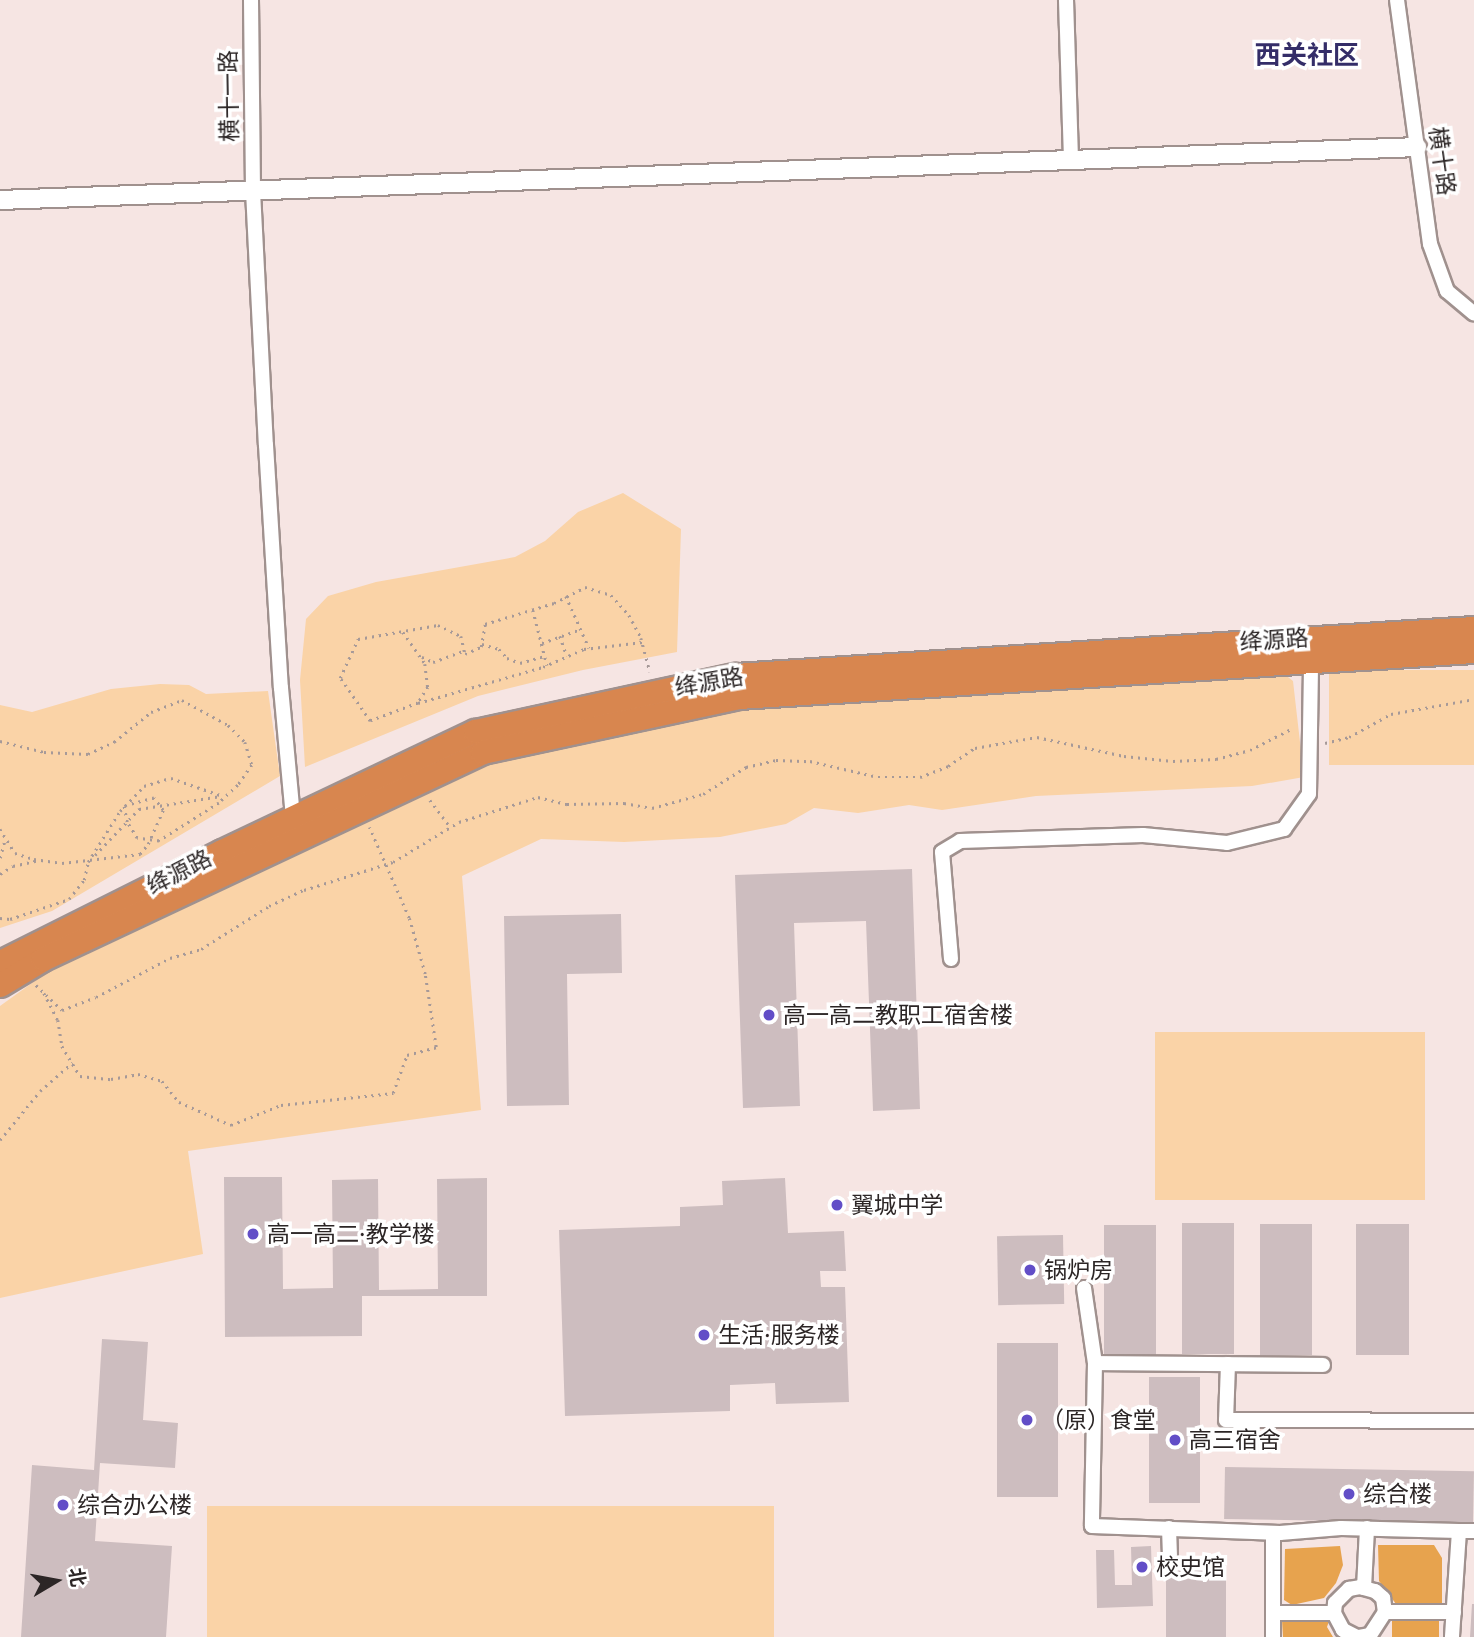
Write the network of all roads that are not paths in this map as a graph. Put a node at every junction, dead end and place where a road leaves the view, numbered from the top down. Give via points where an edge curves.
1 (251, 0) edge
2 (1066, 0) edge
3 (1398, 0) edge
4 (1417, 148) junction
5 (1071, 159) junction
6 (253, 191) junction
7 (0, 200) edge
8 (1474, 314) edge
9 (1474, 628) edge
10 (1474, 651) edge
11 (1311, 661) junction
12 (293, 817) junction
13 (951, 959) dead end
14 (0, 962) edge
15 (0, 985) edge
16 (1084, 1288) dead end
17 (1095, 1363) junction
18 (1228, 1364) junction
19 (1324, 1365) dead end
20 (1474, 1421) edge
21 (1169, 1528) junction
22 (1367, 1528) junction
23 (1467, 1531) edge
24 (1273, 1533) junction
25 (1170, 1555) dead end
26 (1364, 1588) junction
27 (1385, 1612) junction
28 (1454, 1612) junction
29 (1273, 1613) junction
30 (1334, 1613) junction
31 (1273, 1637) edge
32 (1359, 1637) edge
33 (1452, 1637) edge

1 - 6 street, 横十一路
2 - 5 street
3 - 4 street, 横十路
4 - 5 street
4 - 8 street, 横十路 via 1430,244 1447,290
5 - 6 street
6 - 7 street
6 - 12 street, 横十一路 via 279,661
9 - 12 highway, 绛源路 via 735,675 475,731
10 - 11 highway, 绛源路
11 - 13 street via 1309,794 1283,829 1227,843 1143,835 960,841 942,852
11 - 15 highway, 绛源路 via 738,697 482,752 43,959
12 - 14 highway, 绛源路
16 - 17 street
17 - 18 street
17 - 21 street via 1092,1526
18 - 19 street
18 - 20 street via 1226,1420
21 - 24 street
21 - 25 street
22 - 23 street
22 - 24 street
22 - 26 street
23 - 28 street
24 - 29 street
26 - 27 street via 1383,1598
26 - 30 street via 1349,1589 1335,1603
27 - 28 street
27 - 32 street via 1370,1635
28 - 33 street
29 - 30 street
29 - 31 street
30 - 32 street via 1343,1630

